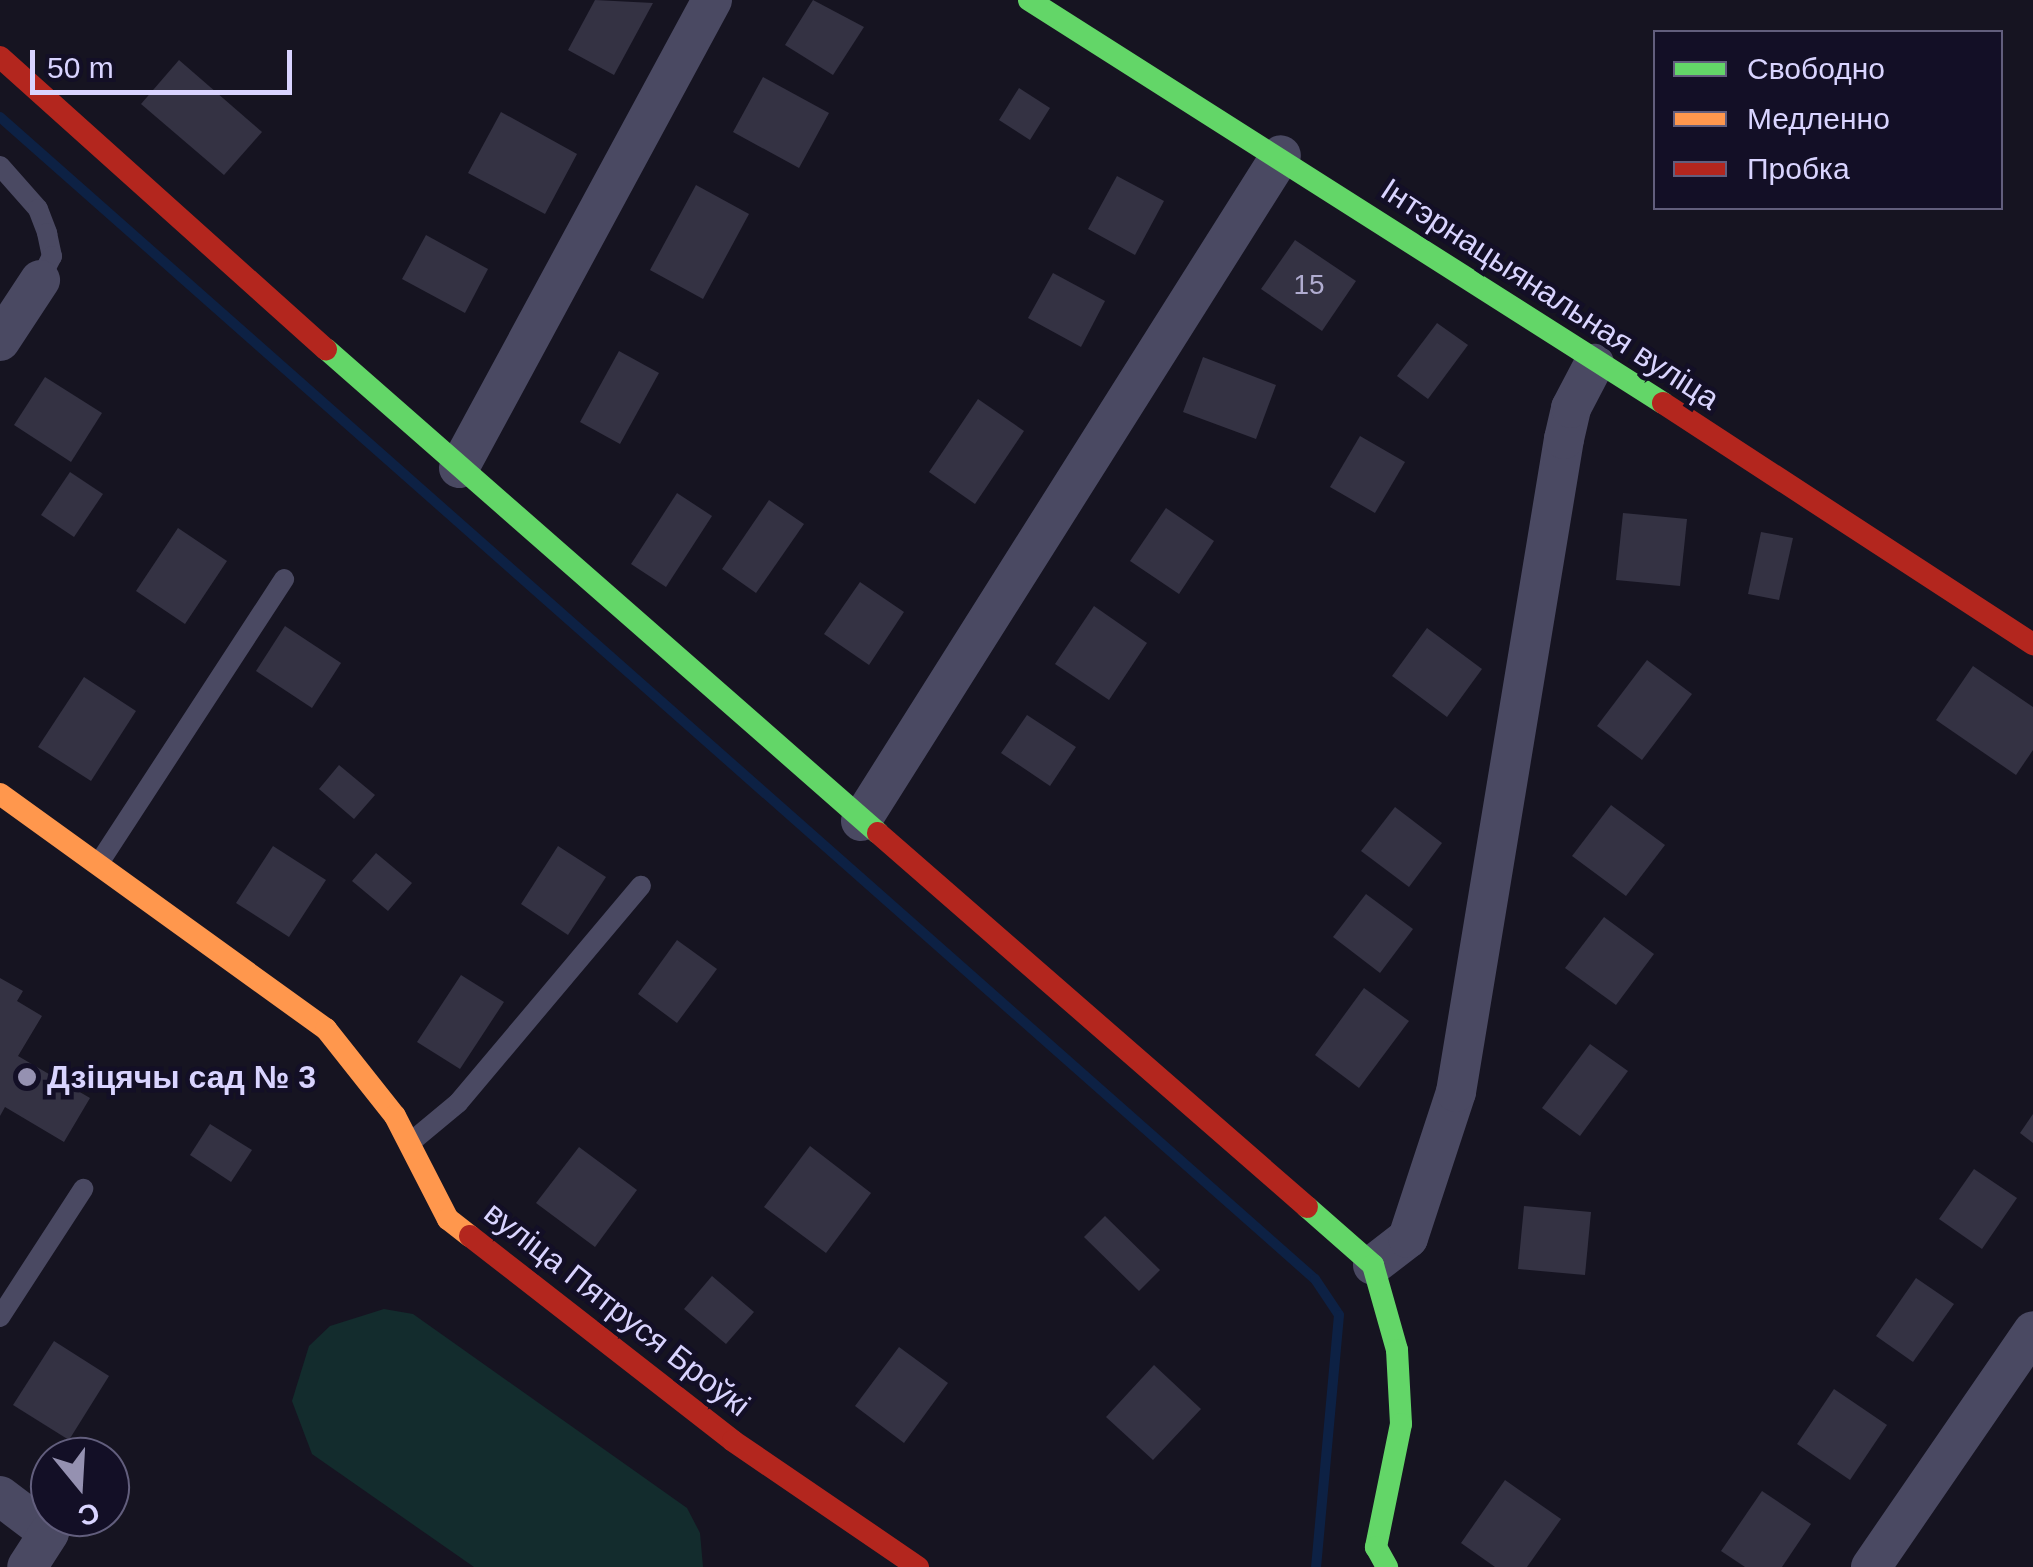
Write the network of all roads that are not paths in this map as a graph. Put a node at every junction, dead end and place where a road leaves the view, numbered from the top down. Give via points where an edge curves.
1 (712, 0) edge
2 (1029, 0) edge
3 (0, 58) edge
4 (1281, 155) junction
5 (0, 166) edge
6 (40, 280) joint
7 (0, 341) edge
8 (1594, 364) junction
9 (459, 468) junction
10 (284, 579) dead end
11 (2033, 644) edge
12 (0, 794) edge
13 (861, 821) junction
14 (98, 865) junction
15 (641, 886) dead end
16 (410, 1143) junction
17 (83, 1189) dead end
18 (1373, 1265) junction
19 (0, 1316) edge
20 (2033, 1331) edge
21 (0, 1496) edge
22 (27, 1567) edge
23 (918, 1567) edge
24 (1386, 1567) edge
25 (1872, 1567) edge

1 - 9 street
2 - 4 street, Інтэрнацыянальная вуліца
3 - 9 street
4 - 8 street, Інтэрнацыянальная вуліца
4 - 13 street
5 - 6 lane via 38,210 47,233 52,256
6 - 7 street
8 - 11 street, Інтэрнацыянальная вуліца
8 - 18 street via 1571,408 1564,439 1456,1092 1408,1238
9 - 13 street
10 - 14 lane
12 - 14 street, вуліца Пятруся Броўкі
13 - 18 street
14 - 16 street, вуліца Пятруся Броўкі via 326,1029
15 - 16 lane via 458,1103
16 - 23 street, вуліца Пятруся Броўкі via 448,1219 733,1441
17 - 19 lane
18 - 24 street via 1397,1350 1402,1424 1376,1547
20 - 25 street
21 - 22 street via 49,1533

